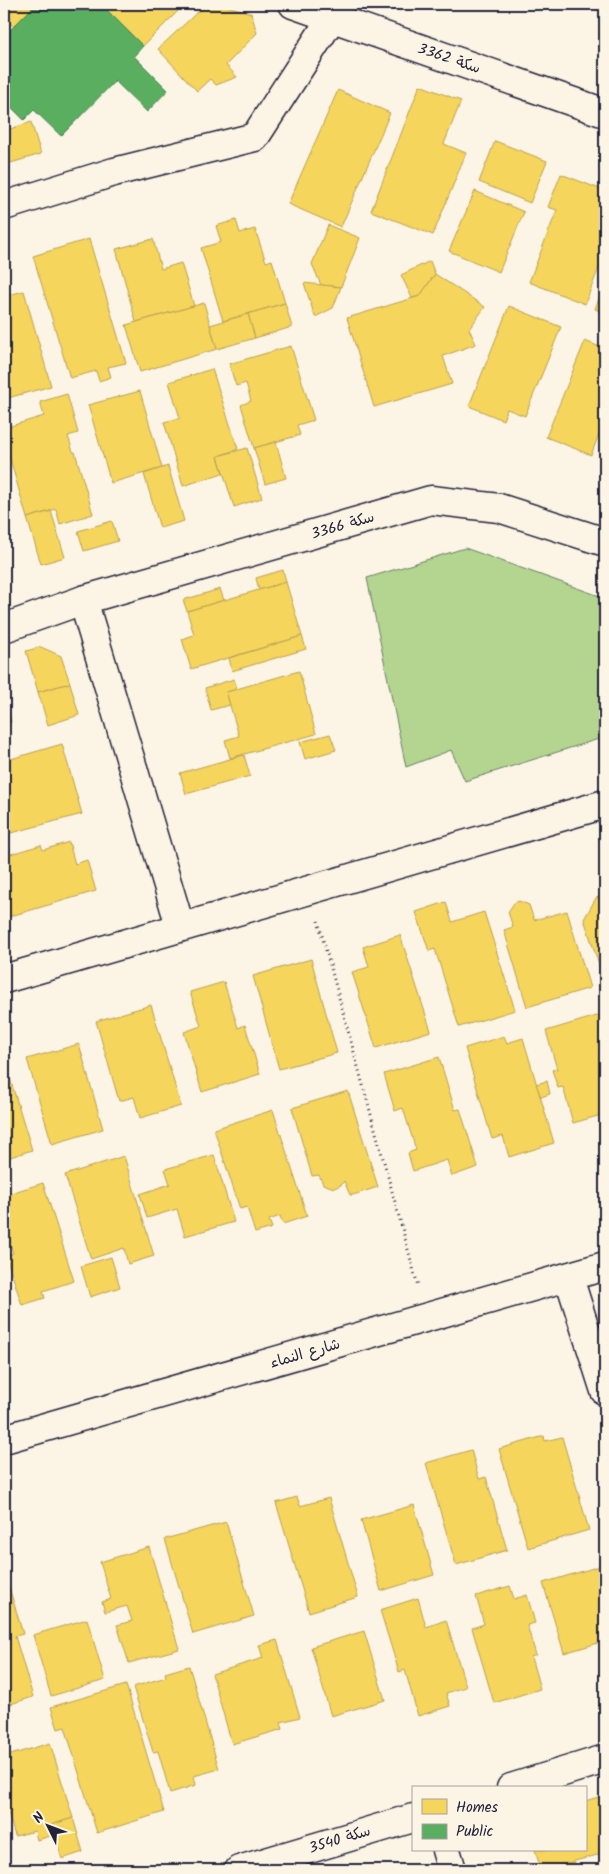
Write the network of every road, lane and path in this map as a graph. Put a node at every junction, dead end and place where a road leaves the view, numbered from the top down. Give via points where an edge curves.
1 (293, 4) edge
2 (331, 19) junction
3 (605, 113) edge
4 (4, 206) edge
5 (605, 542) edge
6 (83, 600) junction
7 (4, 628) edge
8 (605, 804) edge
9 (309, 889) junction
10 (180, 926) junction
11 (4, 979) edge
12 (605, 1266) edge
13 (569, 1278) junction
14 (427, 1319) junction
15 (605, 1391) edge
16 (4, 1439) edge
17 (605, 1759) edge
18 (517, 1786) edge
19 (412, 1818) edge
20 (447, 1852) edge
21 (239, 1870) edge
22 (452, 1870) edge

1 - 2 street, سكة 3362
2 - 3 street, سكة 3362
2 - 4 street via 254,137 114,172
5 - 6 street, سكة 3366 via 499,508 431,500
6 - 7 street, سكة 3366
6 - 10 street
8 - 9 street
9 - 10 street
9 - 14 path
10 - 11 street
12 - 13 street, شارع النماء
13 - 14 street, شارع النماء
13 - 15 street
14 - 16 street, شارع النماء
17 - 18 street
19 - 21 street, سكة 3540
20 - 22 street

